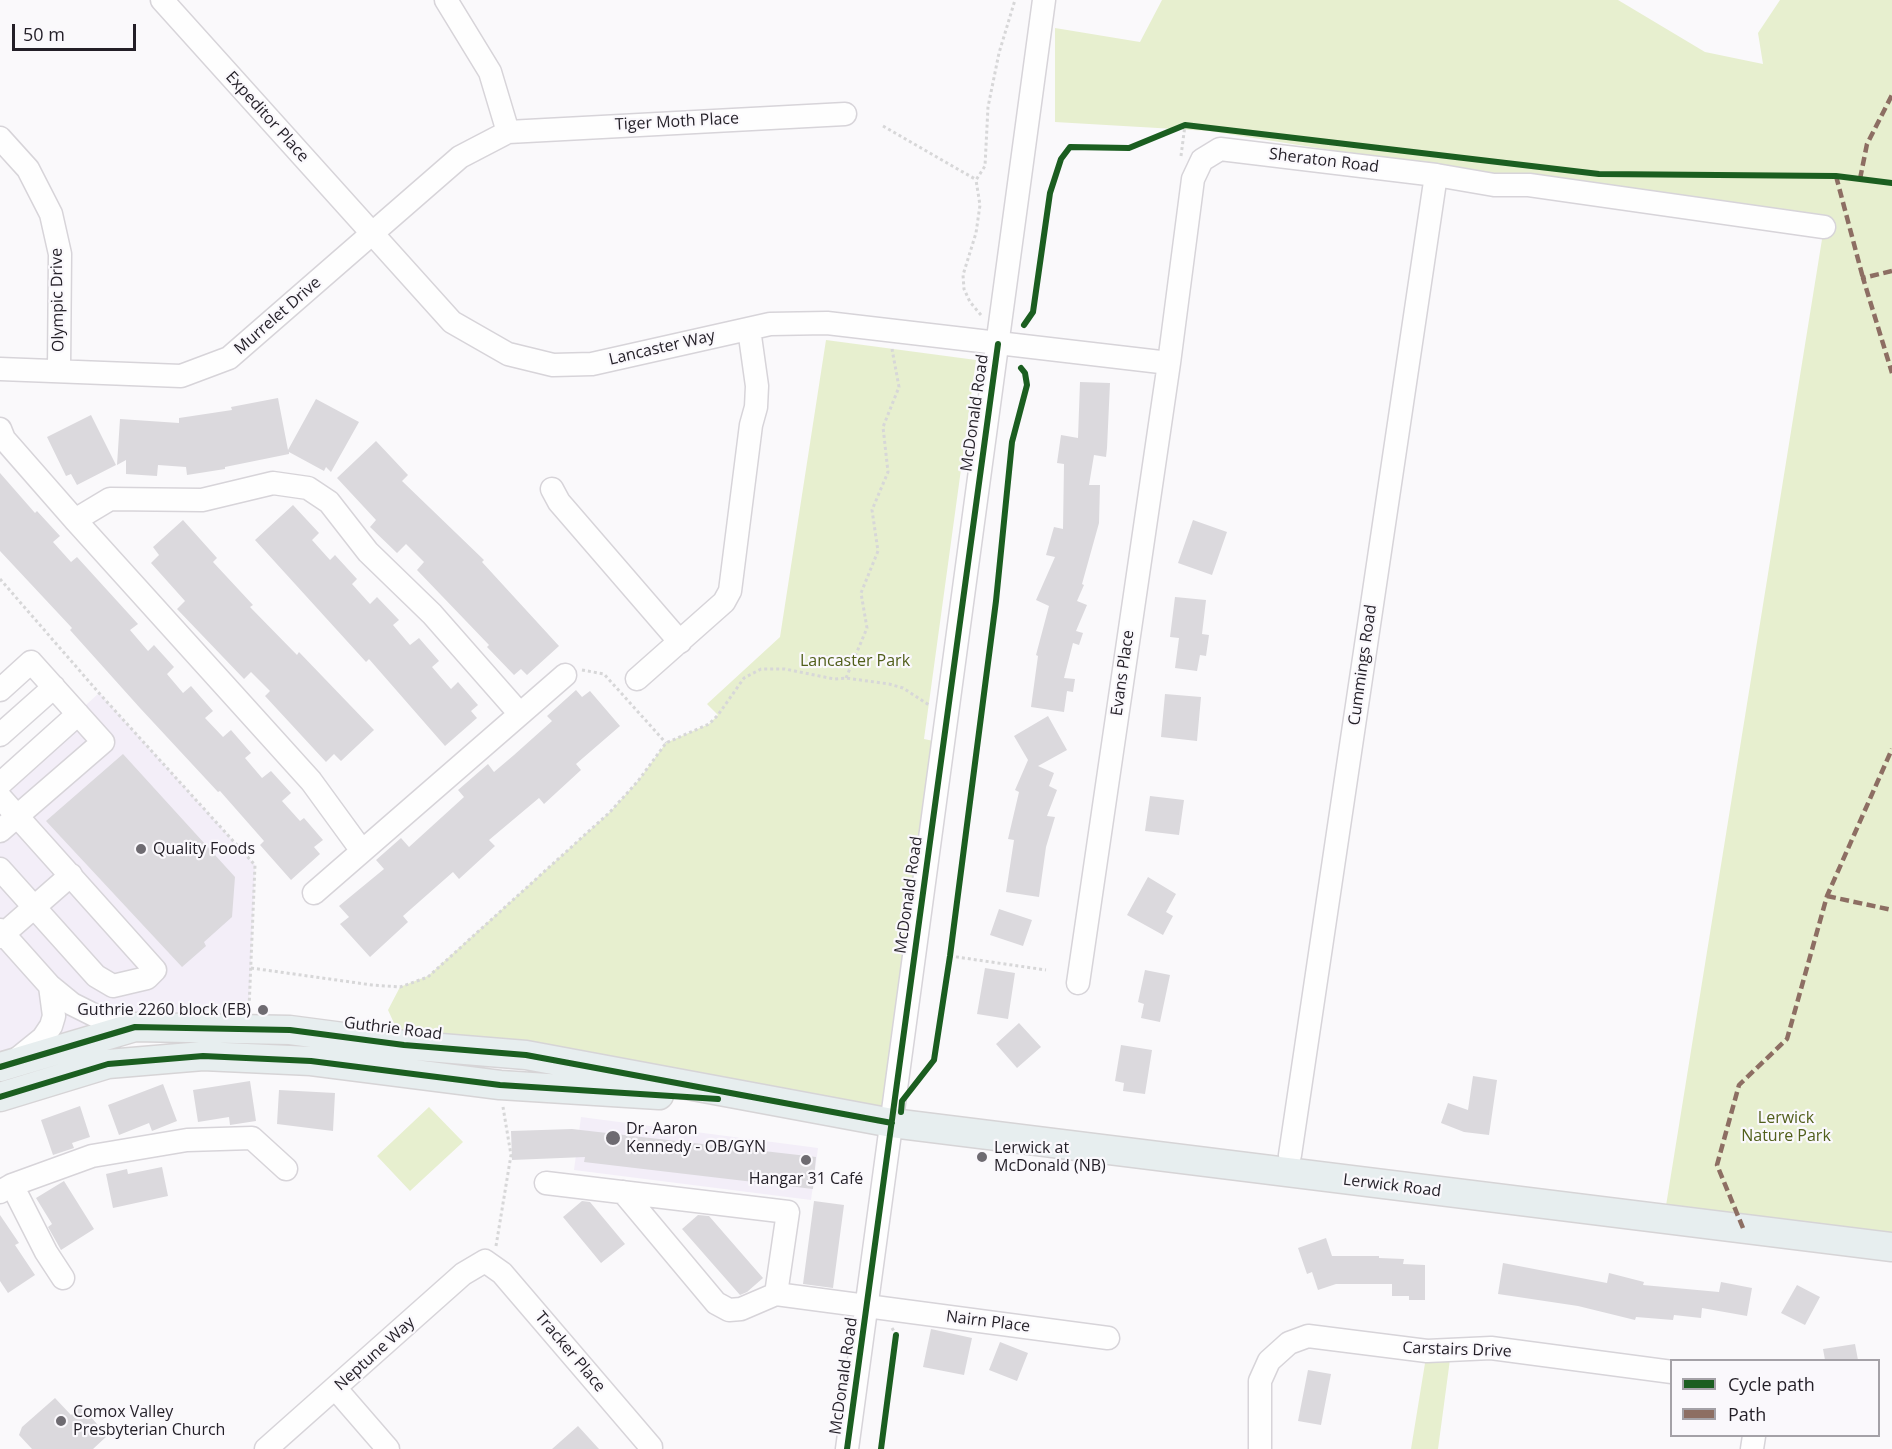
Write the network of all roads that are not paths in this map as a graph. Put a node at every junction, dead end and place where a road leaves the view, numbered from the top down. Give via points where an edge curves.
1 (162, 0) edge
2 (446, 0) edge
3 (1044, 0) edge
4 (845, 114) dead end
5 (508, 132) junction
6 (0, 138) edge
7 (1436, 175) junction
8 (1824, 227) dead end
9 (372, 234) junction
10 (749, 329) junction
11 (998, 344) junction
12 (1168, 363) junction
13 (0, 369) edge
14 (59, 370) junction
15 (0, 429) edge
16 (552, 489) dead end
17 (75, 520) junction
18 (680, 642) junction
19 (565, 675) road end
20 (637, 679) dead end
21 (54, 687) junction
22 (0, 690) edge
23 (78, 714) junction
24 (520, 714) junction
25 (0, 735) edge
26 (0, 784) edge
27 (0, 797) edge
28 (17, 815) junction
29 (0, 831) edge
30 (362, 851) junction
31 (0, 869) edge
32 (71, 875) junction
33 (314, 892) dead end
34 (34, 907) junction
35 (1, 934) edge
36 (1078, 983) dead end
37 (50, 986) junction
38 (135, 1027) junction
39 (5, 1066) edge
40 (0, 1097) edge
41 (784, 1104) junction
42 (892, 1123) junction
43 (1290, 1155) dead end
44 (286, 1169) dead end
45 (546, 1183) dead end
46 (6, 1188) edge
47 (623, 1192) junction
48 (1892, 1247) edge
49 (485, 1261) joint
50 (63, 1278) dead end
51 (776, 1294) junction
52 (868, 1306) junction
53 (1108, 1338) dead end
54 (1670, 1372) edge
55 (336, 1389) junction
56 (651, 1447) dead end
57 (266, 1449) edge
58 (388, 1449) edge
59 (847, 1449) edge
60 (1260, 1449) edge

1 - 9 street, Expeditor Place
2 - 5 street via 490,72
3 - 11 street, McDonald Road
4 - 5 street, Tiger Moth Place
5 - 9 street, Murrelet Drive via 460,157
6 - 14 street, Olympic Drive via 28,169 51,214 60,254
7 - 8 street, Sheraton Road via 1494,185 1529,184
7 - 12 street, Sheraton Road via 1220,149 1202,160 1193,179
7 - 43 street, Cummings Road
9 - 10 street, Lancaster Way via 452,322 508,354 553,365 592,364
9 - 14 street, Murrelet Drive via 230,358 180,376
10 - 11 street, Lancaster Way via 770,324 827,323
10 - 18 street via 758,386 730,591 724,602
11 - 12 street
11 - 42 street, McDonald Road
12 - 36 street, Evans Place
13 - 14 street, Murrelet Drive
15 - 17 street via 4,439
16 - 18 street
17 - 24 street via 110,499 202,500 273,483 308,488 328,502 368,552 432,614
17 - 30 street via 311,781
18 - 20 street
19 - 24 street
21 - 22 street via 31,662
21 - 23 street
21 - 25 street
23 - 26 street
23 - 28 street via 103,742
24 - 30 street
27 - 28 street
28 - 29 street
28 - 32 street
30 - 33 street
31 - 34 street
32 - 34 street
32 - 34 street via 155,970 147,978 113,986 96,976
34 - 35 street
35 - 37 street
37 - 38 street via 72,1004 98,1017
37 - 39 street via 54,1016 51,1026 43,1038
38 - 39 main road, Guthrie Road
38 - 41 main road, Guthrie Road via 290,1029 404,1046 526,1054
40 - 41 main road, Guthrie Road via 108,1064 203,1056 311,1061 500,1085
41 - 42 main road, Guthrie Road
42 - 48 main road, Lerwick Road
42 - 52 street, McDonald Road
44 - 46 street via 252,1138 187,1140 92,1156
45 - 47 street
46 - 50 street
47 - 51 street via 716,1303 729,1310 741,1309
47 - 51 street via 788,1212
49 - 55 street, Neptune Way via 463,1274
49 - 56 street, Tracker Place via 502,1273
51 - 52 street, Nairn Place
52 - 53 street, Nairn Place
52 - 59 street, McDonald Road
54 - 60 street, Carstairs Drive via 1491,1348 1426,1351 1308,1336 1289,1343 1269,1361 1260,1381
55 - 57 street, Neptune Way
55 - 58 street

